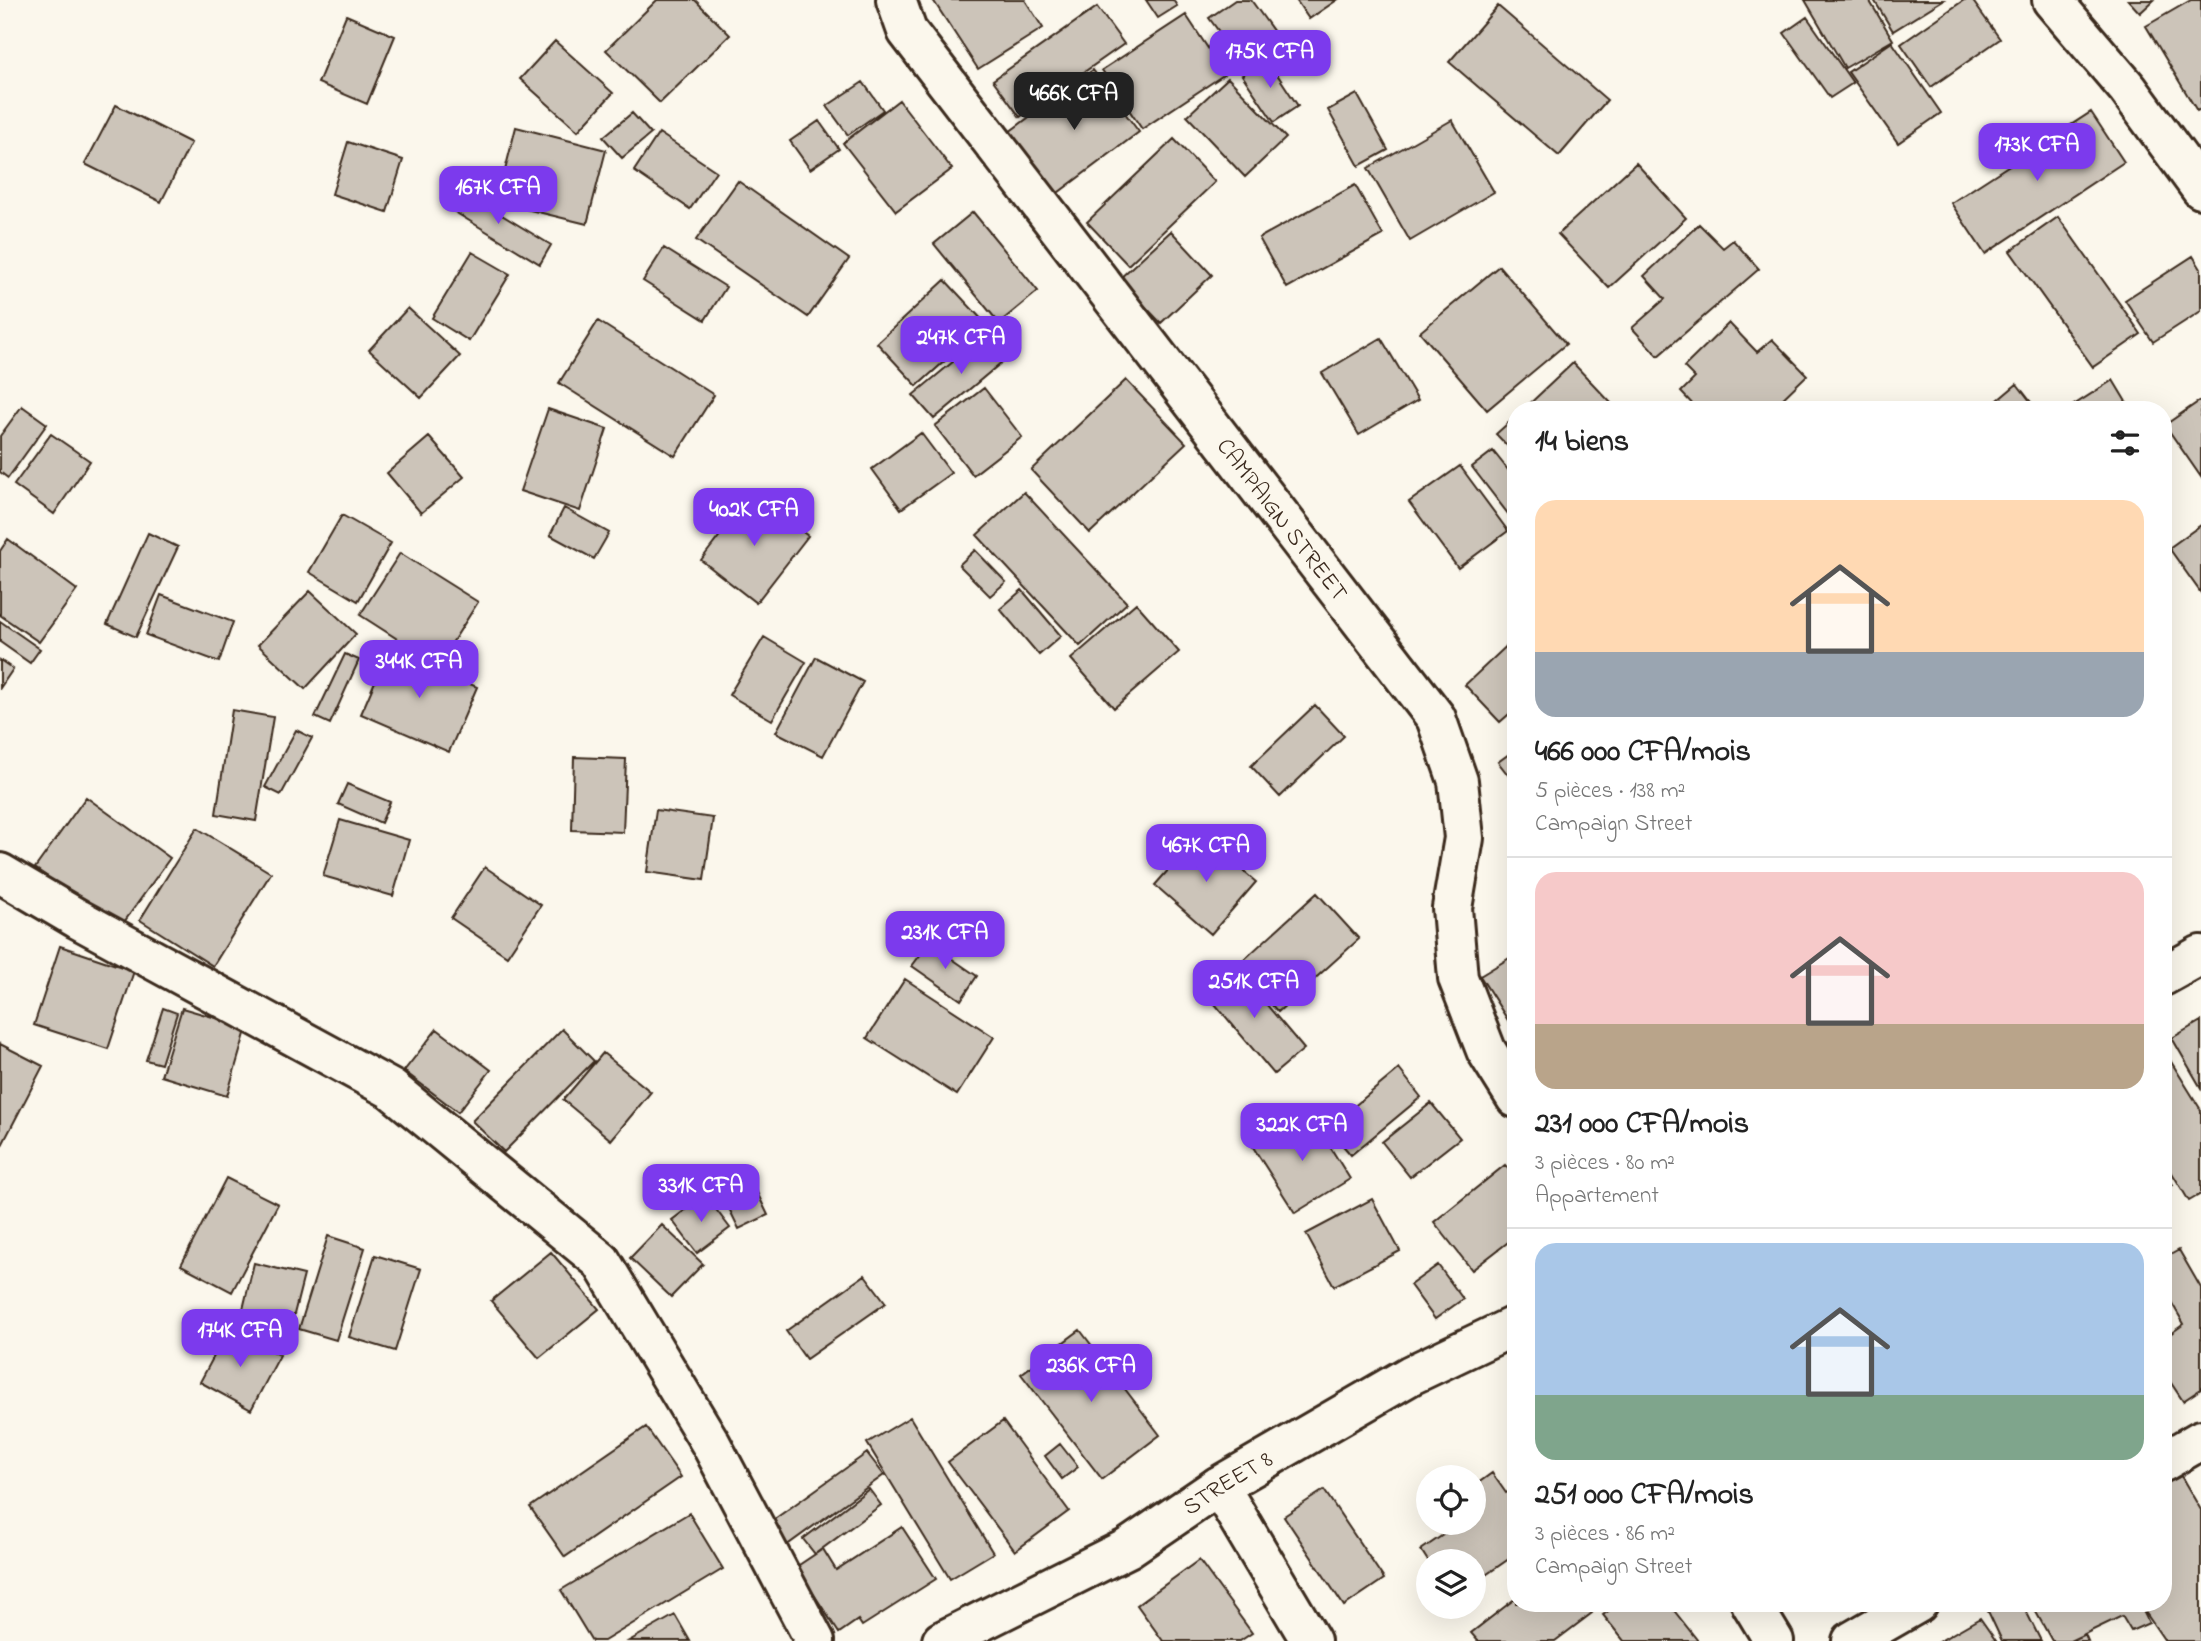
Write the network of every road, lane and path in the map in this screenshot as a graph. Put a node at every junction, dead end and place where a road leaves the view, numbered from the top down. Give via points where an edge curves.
1 (896, 0) edge
2 (2052, 0) edge
3 (2201, 188) edge
4 (0, 873) edge
5 (2201, 955) edge
6 (2172, 971) edge
7 (1507, 1084) edge
8 (1507, 1329) edge
9 (2201, 1440) edge
10 (2172, 1457) edge
11 (1219, 1486) junction
12 (1756, 1612) edge
13 (1902, 1612) edge
14 (815, 1641) edge
15 (942, 1641) edge
16 (1311, 1641) edge
17 (1774, 1641) edge
18 (1852, 1641) edge

1 - 7 street, CAMPAIGN STREET via 907,31 1436,718 1458,781 1464,838 1452,908 1458,978 1486,1050
2 - 3 street via 2128,89
4 - 14 street via 391,1088 601,1261 711,1444
5 - 6 street
8 - 11 street, STREET 8 via 1411,1375
9 - 10 street
11 - 15 street, STREET 8 via 1128,1548
11 - 16 street
12 - 17 street
13 - 18 street

